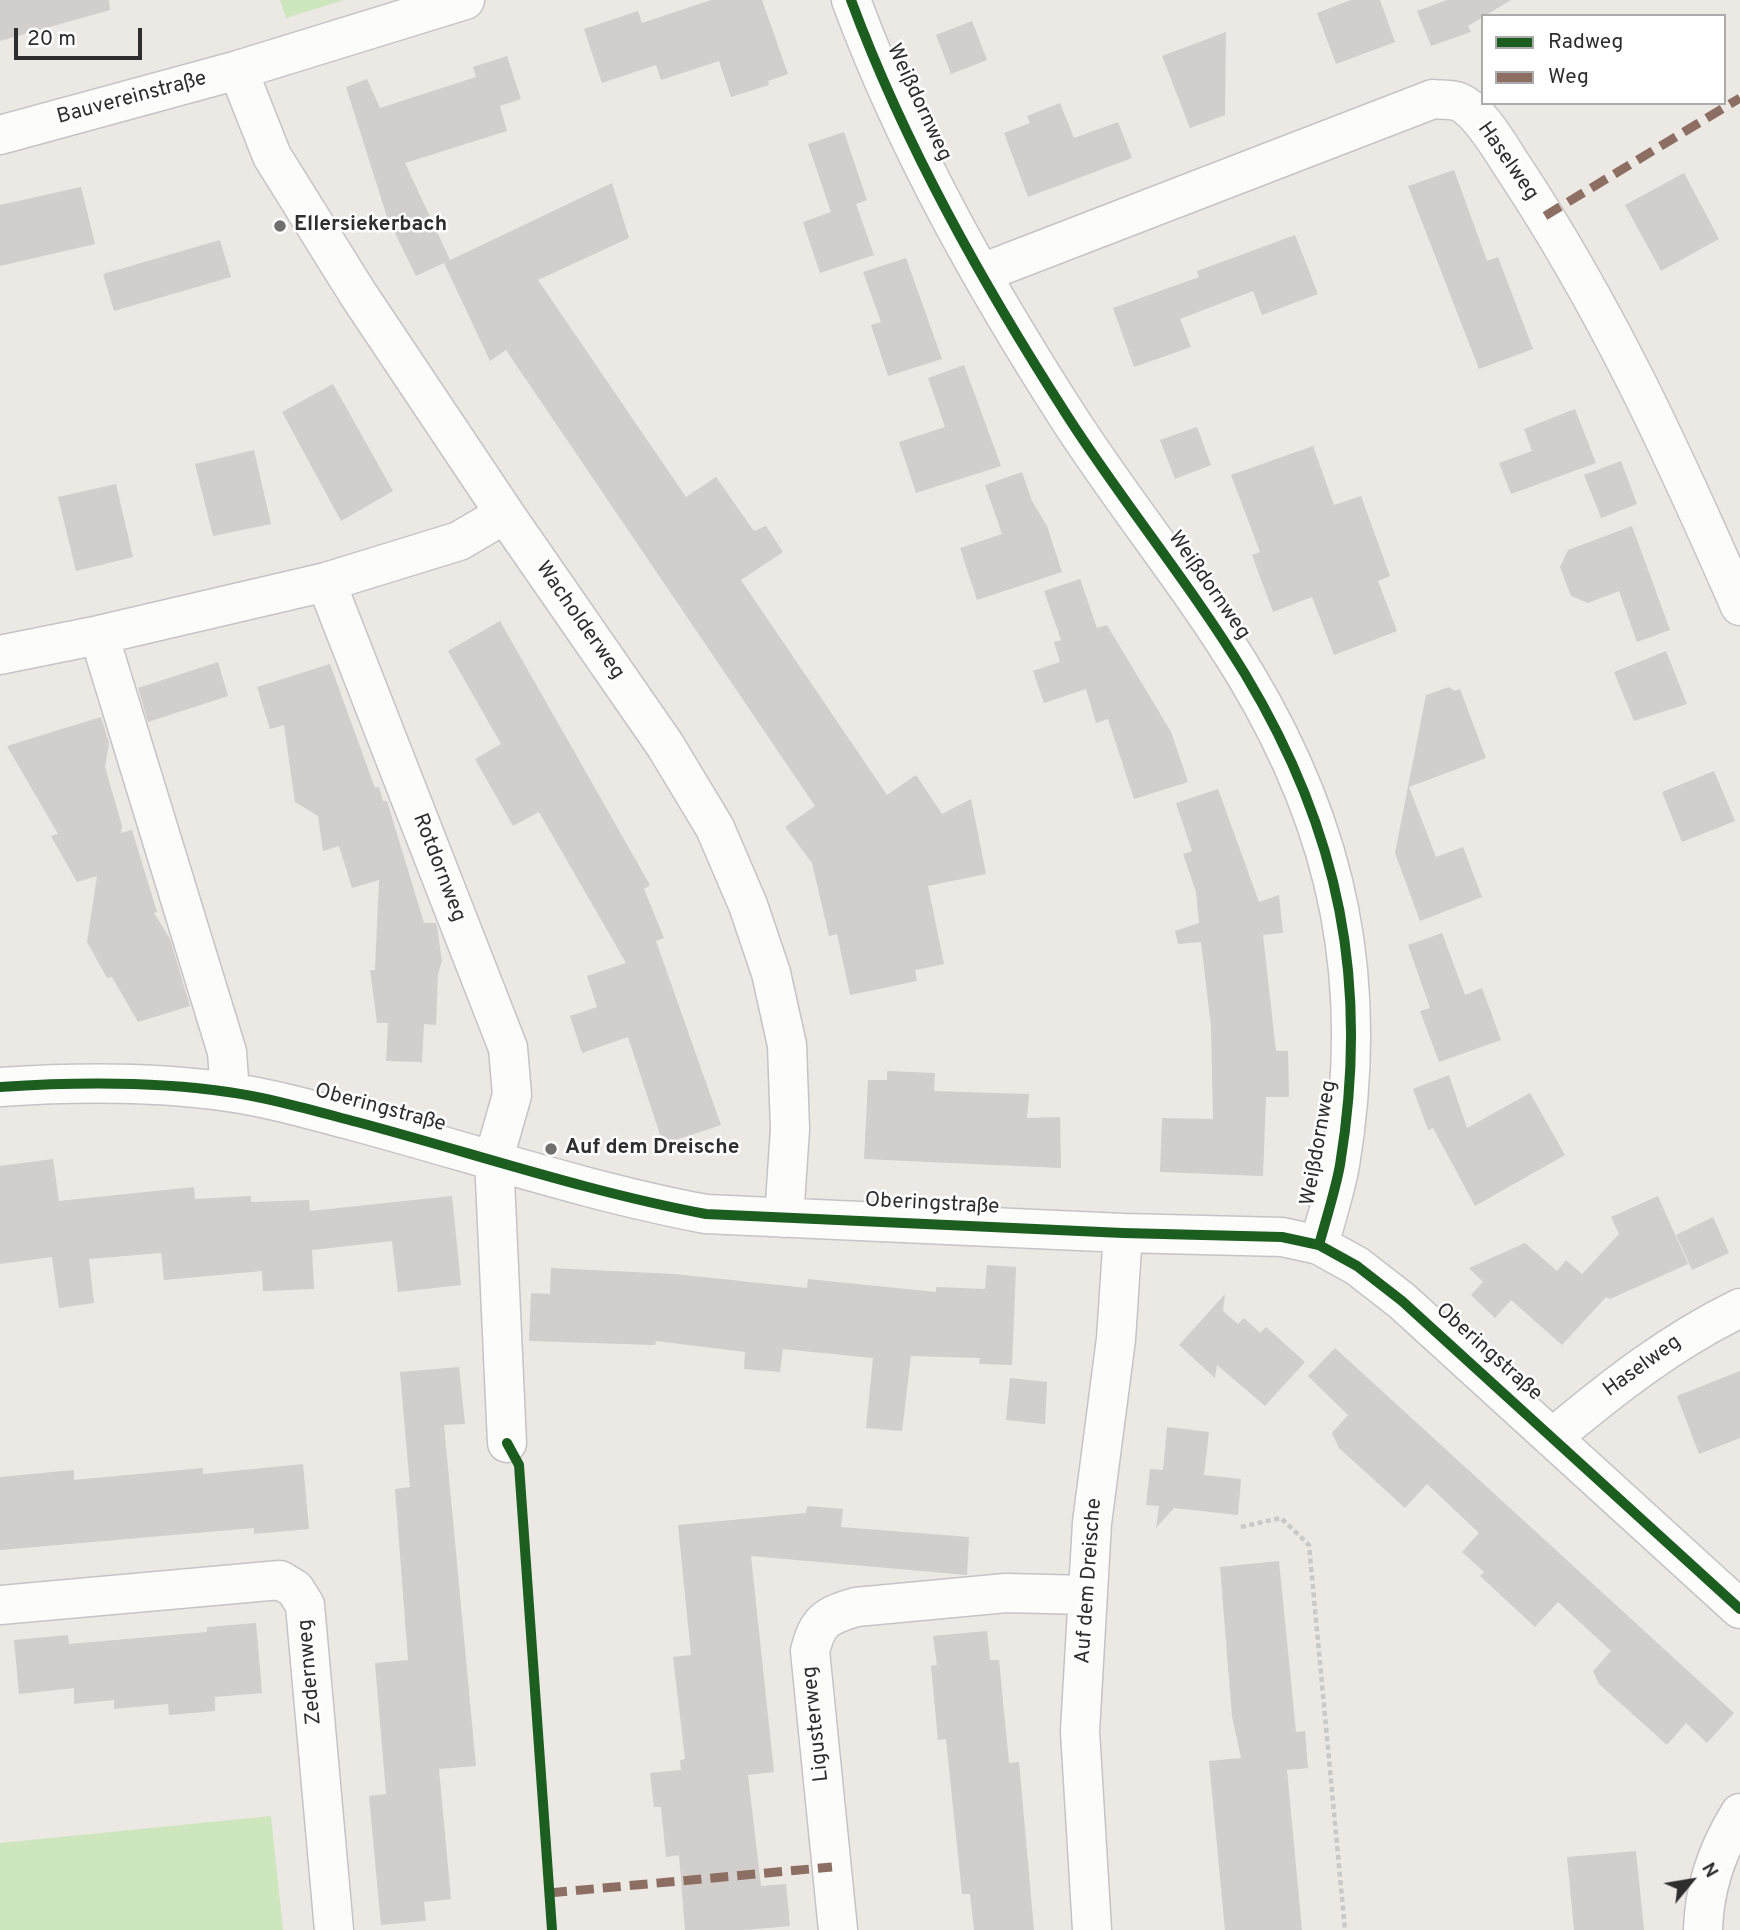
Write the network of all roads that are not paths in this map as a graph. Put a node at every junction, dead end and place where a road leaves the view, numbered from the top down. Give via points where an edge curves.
1 (465, 0) edge
2 (850, 0) edge
3 (238, 70) junction
4 (0, 135) edge
5 (982, 273) junction
6 (505, 514) junction
7 (326, 582) junction
8 (1740, 606) edge
9 (99, 635) junction
10 (0, 654) edge
11 (0, 1087) edge
12 (230, 1092) junction
13 (495, 1158) junction
14 (784, 1218) junction
15 (1123, 1233) junction
16 (1319, 1245) junction
17 (1740, 1308) edge
18 (1552, 1437) junction
19 (507, 1443) dead end
20 (1087, 1595) junction
21 (0, 1605) edge
22 (1740, 1609) edge
23 (1740, 1813) edge
24 (334, 1930) edge
25 (838, 1930) edge
26 (1092, 1930) edge
27 (1703, 1930) edge

1 - 3 street, Bauvereinstraße
2 - 5 street, Weißdornweg via 906,128
3 - 4 street, Bauvereinstraße
3 - 6 street, Wacholderweg via 272,156
5 - 8 street, Haselweg via 1433,99 1460,102 1484,124 1530,193 1619,342
5 - 16 street, Weißdornweg via 1068,417 1245,674 1314,816 1344,926 1353,1003 1351,1084 1339,1168
6 - 7 street via 459,541
6 - 14 street, Wacholderweg via 665,745 715,828 748,905 771,973 787,1045
7 - 9 street
7 - 13 street, Rotdornweg via 508,1048 512,1096
9 - 10 street
9 - 12 street via 227,1052
11 - 12 street, Oberingstraße via 67,1083
12 - 13 street, Oberingstraße
13 - 14 street, Oberingstraße via 648,1203 706,1214
13 - 19 street
14 - 15 street, Oberingstraße
15 - 16 street, Oberingstraße via 1282,1237
15 - 20 street, Auf dem Dreische via 1116,1339 1091,1523
16 - 18 street, Oberingstraße via 1357,1266 1402,1301
17 - 18 street, Haselweg via 1682,1338
18 - 22 street, Oberingstraße
20 - 25 street, Ligusterweg via 1006,1593 856,1607 832,1614 816,1628 810,1650
20 - 26 street, Auf dem Dreische via 1080,1731
21 - 24 street, Zedernweg via 280,1580 295,1589 305,1605
23 - 27 street via 1717,1858

